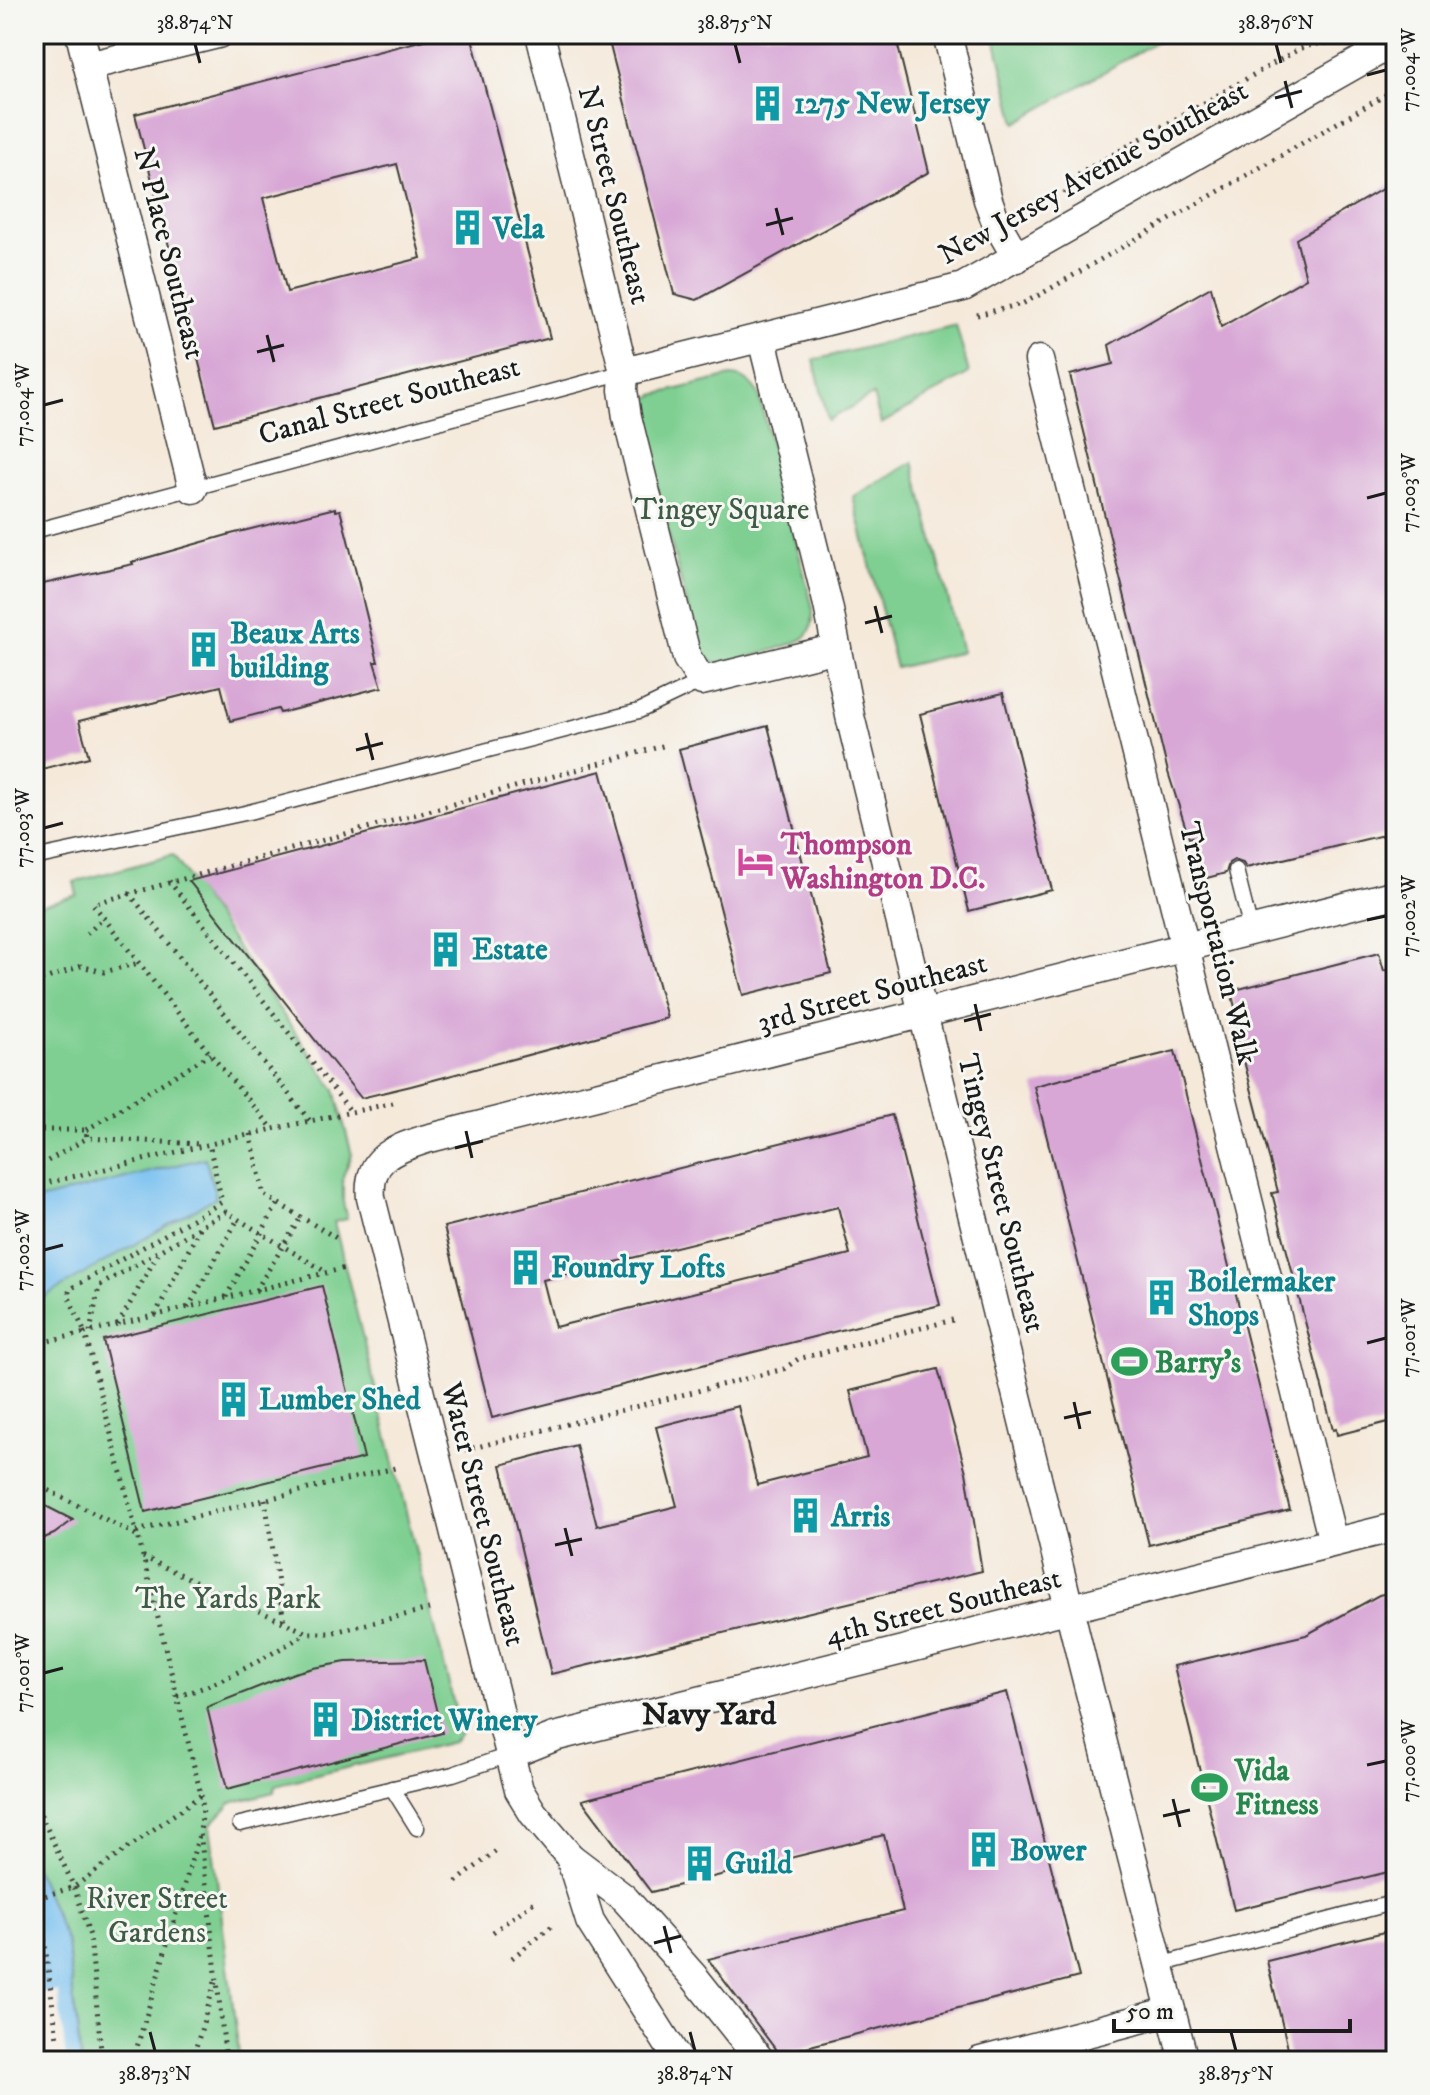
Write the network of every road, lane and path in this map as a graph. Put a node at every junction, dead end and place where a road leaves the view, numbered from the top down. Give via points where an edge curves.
1 (80, 34) edge
2 (218, 34) edge
3 (540, 34) edge
4 (947, 34) edge
5 (1396, 41) edge
6 (1334, 42) dead end
7 (88, 66) junction
8 (1061, 198) dead end
9 (1017, 258) junction
10 (762, 339) junction
11 (1039, 360) dead end
12 (624, 372) junction
13 (193, 489) junction
14 (34, 531) edge
15 (837, 648) junction
16 (702, 681) junction
17 (666, 745) dead end
18 (34, 858) edge
19 (1236, 870) dead end
20 (169, 881) junction
21 (129, 893) junction
22 (1396, 894) edge
23 (104, 917) junction
24 (1251, 930) junction
25 (87, 934) dead end
26 (1185, 947) junction
27 (139, 963) junction
28 (34, 978) edge
29 (923, 1015) junction
30 (210, 1054) junction
31 (393, 1103) dead end
32 (353, 1113) junction
33 (310, 1122) junction
34 (273, 1129) junction
35 (34, 1130) edge
36 (86, 1130) junction
37 (250, 1134) junction
38 (87, 1138) junction
39 (209, 1144) junction
40 (34, 1169) edge
41 (373, 1171) joint
42 (34, 1186) edge
43 (278, 1203) junction
44 (301, 1217) junction
45 (238, 1219) junction
46 (200, 1227) junction
47 (260, 1233) junction
48 (338, 1239) dead end
49 (282, 1246) junction
50 (159, 1251) junction
51 (345, 1268) dead end
52 (326, 1273) junction
53 (256, 1290) junction
54 (225, 1298) junction
55 (188, 1308) junction
56 (154, 1316) junction
57 (957, 1319) dead end
58 (118, 1325) junction
59 (88, 1333) junction
60 (34, 1344) edge
61 (462, 1451) dead end
62 (395, 1468) dead end
63 (34, 1474) edge
64 (265, 1499) junction
65 (1396, 1527) edge
66 (137, 1534) junction
67 (1333, 1542) junction
68 (143, 1556) junction
69 (429, 1609) dead end
70 (1070, 1609) junction
71 (284, 1622) junction
72 (307, 1633) junction
73 (177, 1696) junction
74 (509, 1755) junction
75 (392, 1788) junction
76 (201, 1795) junction
77 (34, 1800) edge
78 (240, 1824) dead end
79 (417, 1828) dead end
80 (200, 1831) junction
81 (496, 1851) dead end
82 (570, 1857) junction
83 (456, 1882) dead end
84 (74, 1887) junction
85 (34, 1899) edge
86 (534, 1902) dead end
87 (1396, 1902) edge
88 (34, 1913) edge
89 (552, 1926) dead end
90 (493, 1932) dead end
91 (512, 1958) dead end
92 (1159, 1965) junction
93 (217, 1977) junction
94 (1171, 2011) junction
95 (57, 2038) dead end
96 (102, 2061) edge
97 (133, 2061) edge
98 (192, 2061) edge
99 (226, 2061) edge
100 (679, 2061) edge
101 (761, 2061) edge
102 (980, 2061) edge
103 (1184, 2061) edge

1 - 7 street, N Place Southeast
2 - 7 street
3 - 12 street, N Street Southeast
4 - 9 street via 988,200
5 - 9 street, New Jersey Avenue Southeast
6 - 8 path via 1299,49 1096,164 1078,175
7 - 13 street, N Place Southeast
9 - 10 street, New Jersey Avenue Southeast via 945,293
10 - 12 street, Canal Street Southeast
10 - 15 street, Tingey Street Southeast
11 - 26 street, Transportation Walk
12 - 13 lane, Canal Street Southeast
12 - 16 street, N Street Southeast via 624,405 687,658
13 - 14 lane, Canal Street Southeast
15 - 16 street
15 - 29 street, Tingey Street Southeast
16 - 18 lane via 639,711 245,813
17 - 20 path
19 - 24 lane
20 - 21 path
20 - 32 path
21 - 23 path via 93,904
21 - 33 path
22 - 24 street, 3rd Street Southeast
23 - 25 path
23 - 27 path
24 - 26 street, 3rd Street Southeast
26 - 29 street, 3rd Street Southeast
26 - 67 street, Transportation Walk
27 - 28 path via 104,972 81,966
27 - 30 path
29 - 41 street, 3rd Street Southeast via 426,1139 392,1151
29 - 70 street, Tingey Street Southeast
30 - 34 path
30 - 36 path
31 - 32 path
32 - 33 path
33 - 34 path
34 - 37 path
35 - 36 path
36 - 38 path
37 - 39 path
37 - 43 path via 264,1195
38 - 39 path
38 - 40 path
39 - 42 path
39 - 59 path via 222,1202 70,1289 68,1295
41 - 74 street, Water Street Southeast via 371,1198
43 - 44 path
43 - 47 path
44 - 48 path
44 - 49 path
45 - 46 path via 226,1212
45 - 47 path
45 - 55 path
46 - 50 path
46 - 56 path
47 - 49 path
47 - 54 path
49 - 52 path
49 - 53 path
50 - 58 path
50 - 59 path via 99,1286
51 - 52 path
52 - 53 path
53 - 54 path
54 - 55 path
55 - 56 path
56 - 58 path
57 - 61 path
58 - 59 path
59 - 60 path
59 - 66 path
62 - 64 path
63 - 66 path via 36,1484
64 - 66 path
64 - 71 path
65 - 67 street, 4th Street Southeast
66 - 68 path
67 - 70 street, 4th Street Southeast
68 - 71 path
68 - 73 path
69 - 72 path via 330,1633
70 - 74 street, 4th Street Southeast via 554,1737
70 - 92 street, Tingey Street Southeast
71 - 72 path
72 - 73 path via 199,1691
73 - 76 path
74 - 75 lane
74 - 82 street, Water Street Southeast via 519,1790
75 - 78 lane
75 - 79 lane
76 - 80 path
76 - 84 path
77 - 84 path
80 - 93 path
80 - 97 path
81 - 83 path
82 - 100 street, Water Street Southeast via 590,1921
82 - 101 street, Water Street Southeast via 624,1898
84 - 85 path
84 - 96 path via 90,1936
86 - 90 path
87 - 92 lane
88 - 95 path via 41,1914
89 - 91 path
92 - 94 street, Tingey Street Southeast
93 - 98 path
93 - 99 path
94 - 102 street
94 - 103 street, Tingey Street Southeast

